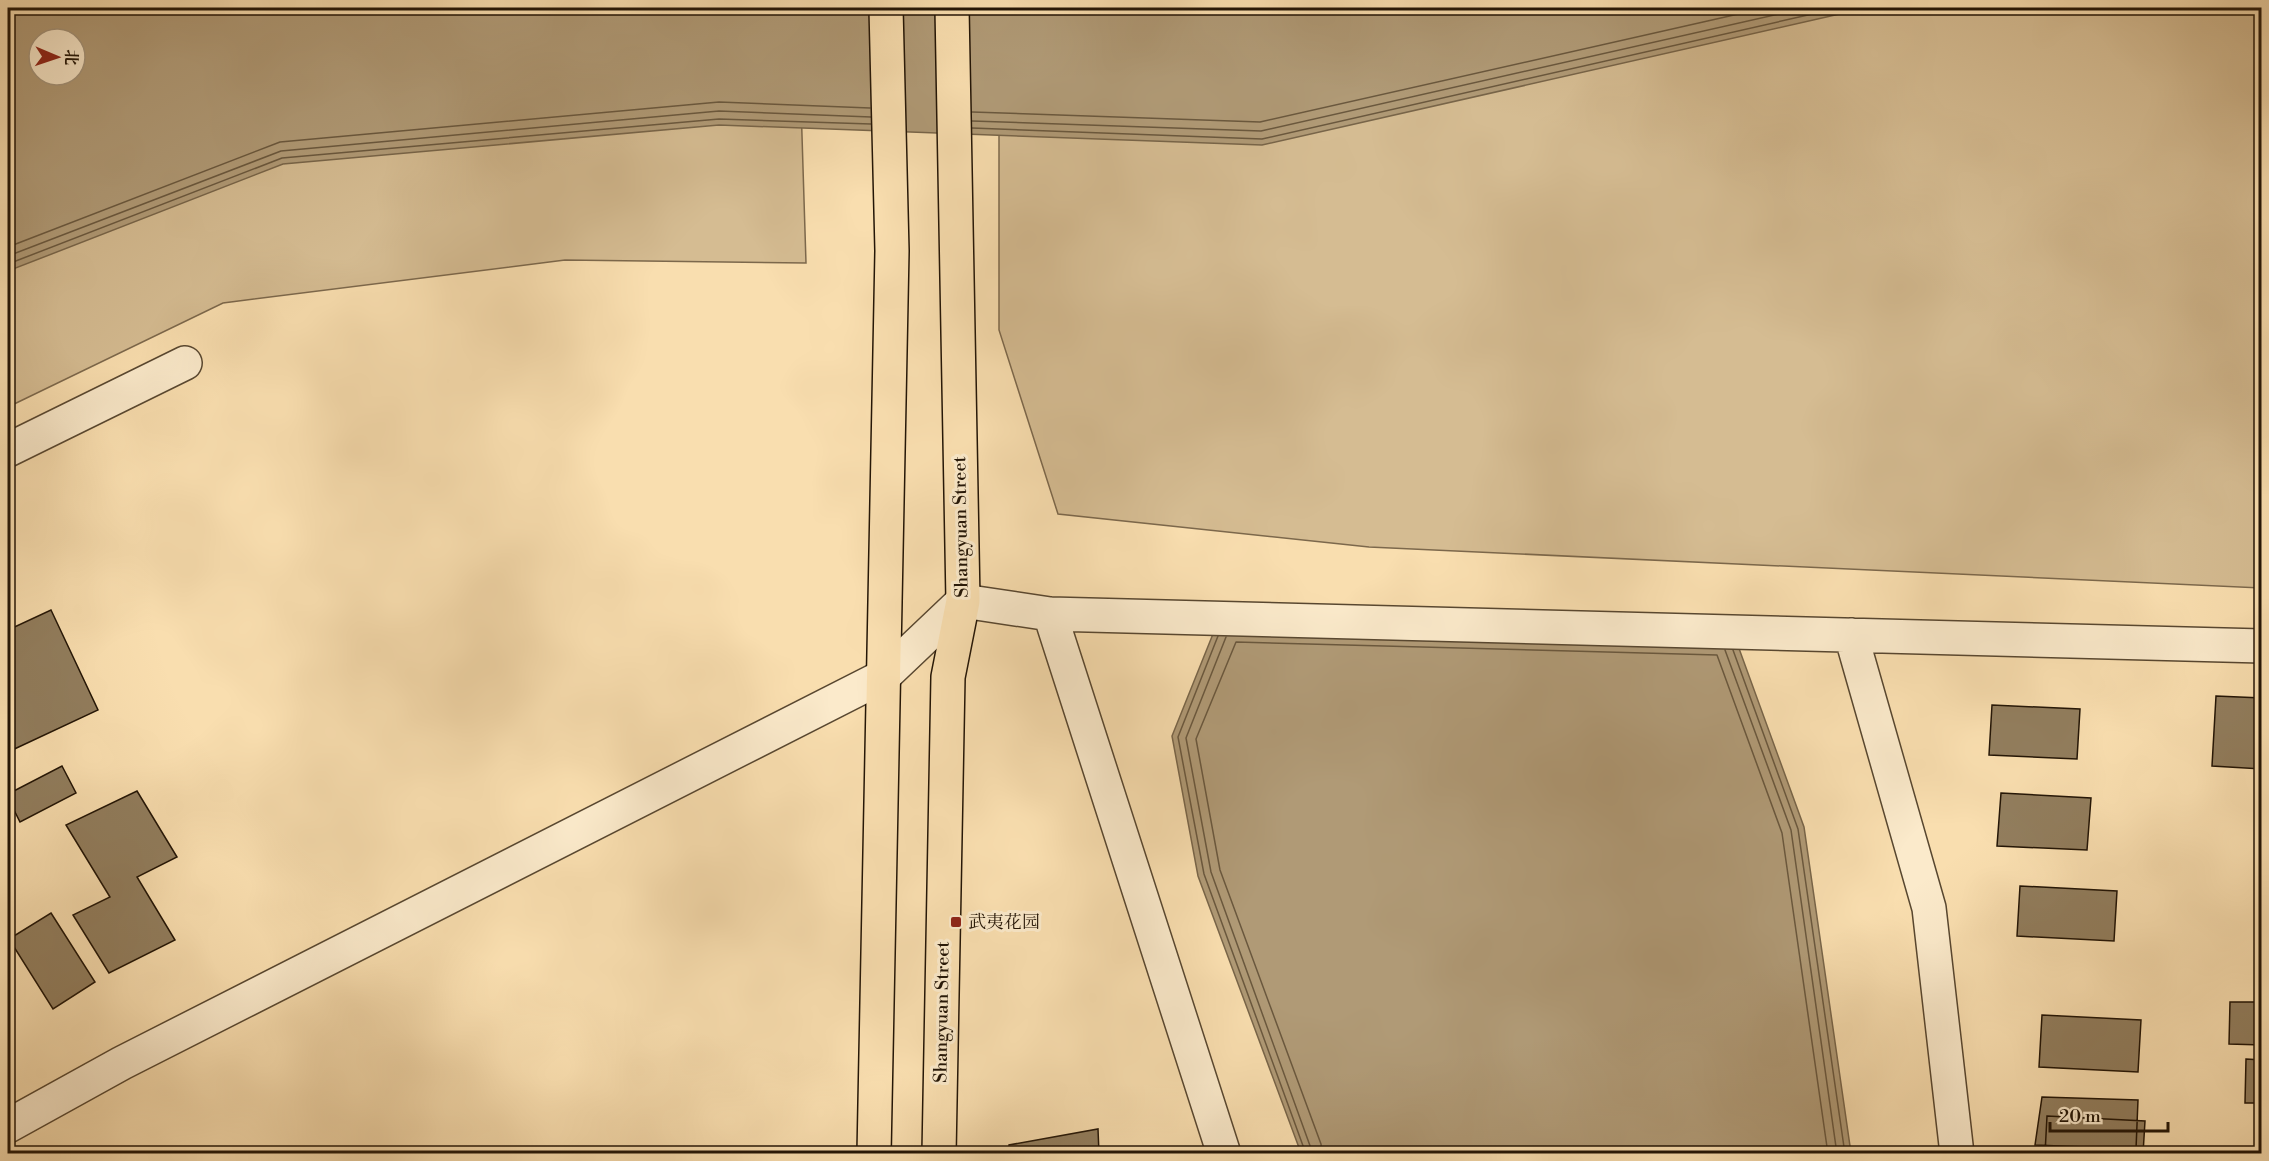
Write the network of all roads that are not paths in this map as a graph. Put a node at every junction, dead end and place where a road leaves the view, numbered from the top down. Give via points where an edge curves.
1 (886, 8) edge
2 (952, 8) edge
3 (185, 363) dead end
4 (8, 450) edge
5 (963, 601) junction
6 (1050, 614) junction
7 (1851, 635) junction
8 (2262, 646) edge
9 (884, 676) junction
10 (8, 1126) edge
11 (874, 1154) edge
12 (939, 1154) edge
13 (1224, 1154) edge
14 (1957, 1154) edge

1 - 9 main road via 892,251
2 - 5 main road, Shangyuan Street
3 - 4 street
5 - 6 street
5 - 9 street
5 - 12 main road, Shangyuan Street via 948,677
6 - 7 street
6 - 13 street
7 - 8 street
7 - 14 street via 1929,908
9 - 10 street via 132,1058
9 - 11 main road

